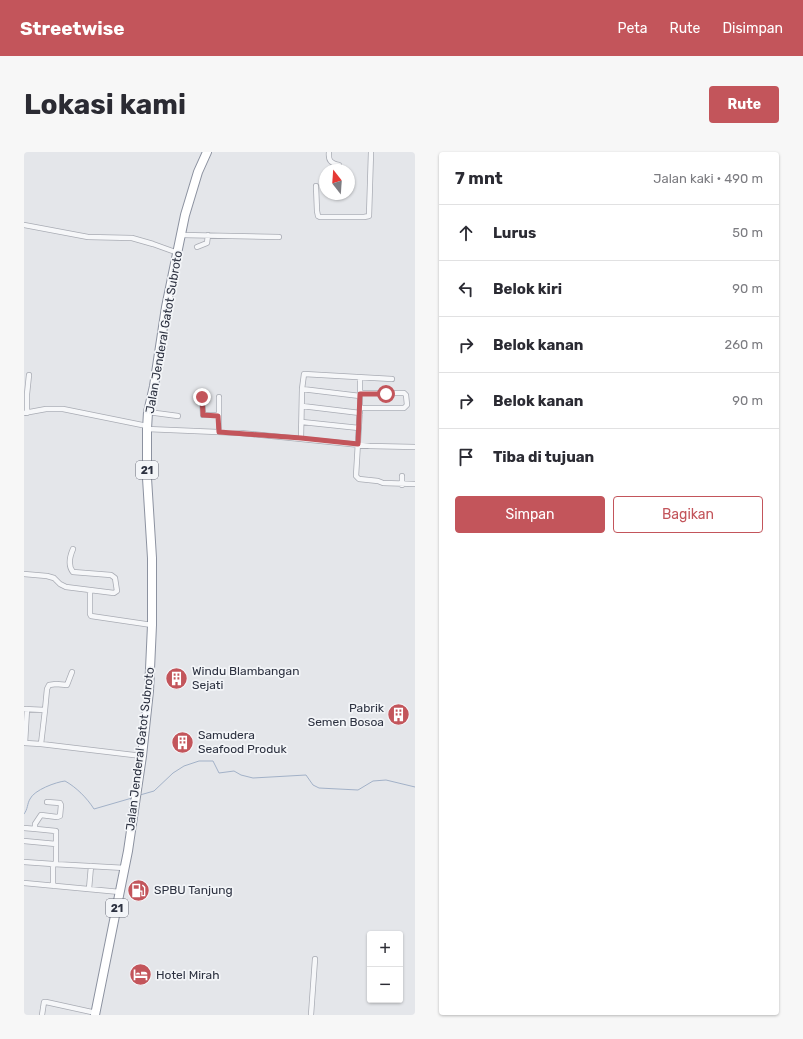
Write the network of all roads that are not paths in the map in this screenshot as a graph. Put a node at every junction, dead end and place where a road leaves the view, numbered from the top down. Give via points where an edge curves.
1 (207, 152) edge
2 (328, 152) edge
3 (371, 152) edge
4 (335, 164) edge
5 (316, 186) dead end
6 (24, 225) edge
7 (182, 235) junction
8 (208, 236) junction
9 (279, 237) dead end
10 (197, 247) dead end
11 (178, 253) junction
12 (29, 375) dead end
13 (360, 378) junction
14 (392, 379) dead end
15 (302, 389) junction
16 (360, 395) junction
17 (202, 397) dead end
18 (219, 397) dead end
19 (302, 406) junction
20 (360, 408) junction
21 (148, 412) junction
22 (25, 413) edge
23 (360, 413) junction
24 (178, 416) dead end
25 (218, 416) junction
26 (302, 422) junction
27 (147, 427) junction
28 (359, 428) junction
29 (219, 432) junction
30 (301, 438) junction
31 (358, 444) junction
32 (415, 447) edge
33 (402, 476) dead end
34 (402, 484) junction
35 (415, 484) edge
36 (73, 550) dead end
37 (24, 574) edge
38 (90, 590) junction
39 (152, 625) junction
40 (72, 672) dead end
41 (25, 709) edge
42 (45, 710) junction
43 (41, 744) junction
44 (142, 756) junction
45 (47, 802) dead end
46 (24, 828) edge
47 (36, 829) junction
48 (24, 841) edge
49 (56, 844) junction
50 (24, 862) edge
51 (55, 864) junction
52 (91, 866) junction
53 (125, 868) junction
54 (24, 883) edge
55 (53, 886) junction
56 (89, 889) junction
57 (120, 892) junction
58 (315, 959) dead end
59 (96, 1014) edge
60 (42, 1015) edge
61 (311, 1015) edge

1 - 7 highway, Jalan Jenderal Gatot Subroto / 21 via 194,184
2 - 4 street via 329,160
3 - 5 street via 369,216 318,216
6 - 11 street via 88,236 132,238
7 - 8 street
7 - 11 highway, Jalan Jenderal Gatot Subroto / 21
8 - 9 street
8 - 10 street via 207,244
11 - 21 highway, Jalan Jenderal Gatot Subroto / 21
12 - 22 street
13 - 14 street
13 - 15 street via 306,374 303,375
13 - 16 street
15 - 16 street
15 - 19 street
16 - 20 street
16 - 20 street via 406,395 404,408
17 - 25 street via 203,415
18 - 25 street
19 - 23 street
19 - 26 street
20 - 23 street
21 - 24 street
21 - 27 highway, Jalan Jenderal Gatot Subroto / 21
22 - 27 street via 63,409
23 - 28 street
25 - 29 street
26 - 28 street
26 - 30 street
27 - 29 street
27 - 39 highway, Jalan Jenderal Gatot Subroto / 21
28 - 31 street
29 - 30 street
30 - 31 street
31 - 32 street
31 - 34 street via 357,478
33 - 34 street
34 - 35 street
36 - 38 street via 70,567 73,572 111,575 115,578 117,591 114,593
37 - 38 street via 47,576 66,587
38 - 39 street via 91,616
39 - 44 highway, Jalan Jenderal Gatot Subroto / 21 via 149,691
40 - 42 street via 67,685 49,685
41 - 42 street
41 - 43 street via 25,743
42 - 43 street
43 - 44 street
44 - 53 highway, Jalan Jenderal Gatot Subroto / 21
45 - 47 street via 60,803 60,816 41,815 35,824
46 - 47 street
47 - 49 street via 56,830
48 - 49 street
49 - 51 street
50 - 51 street
51 - 52 street
51 - 55 street
52 - 53 street
52 - 56 street
53 - 57 highway, Jalan Jenderal Gatot Subroto / 21
54 - 55 street
55 - 56 street
56 - 57 street
57 - 59 highway, Jalan Jenderal Gatot Subroto / 21
58 - 61 street
59 - 60 street via 44,1002

